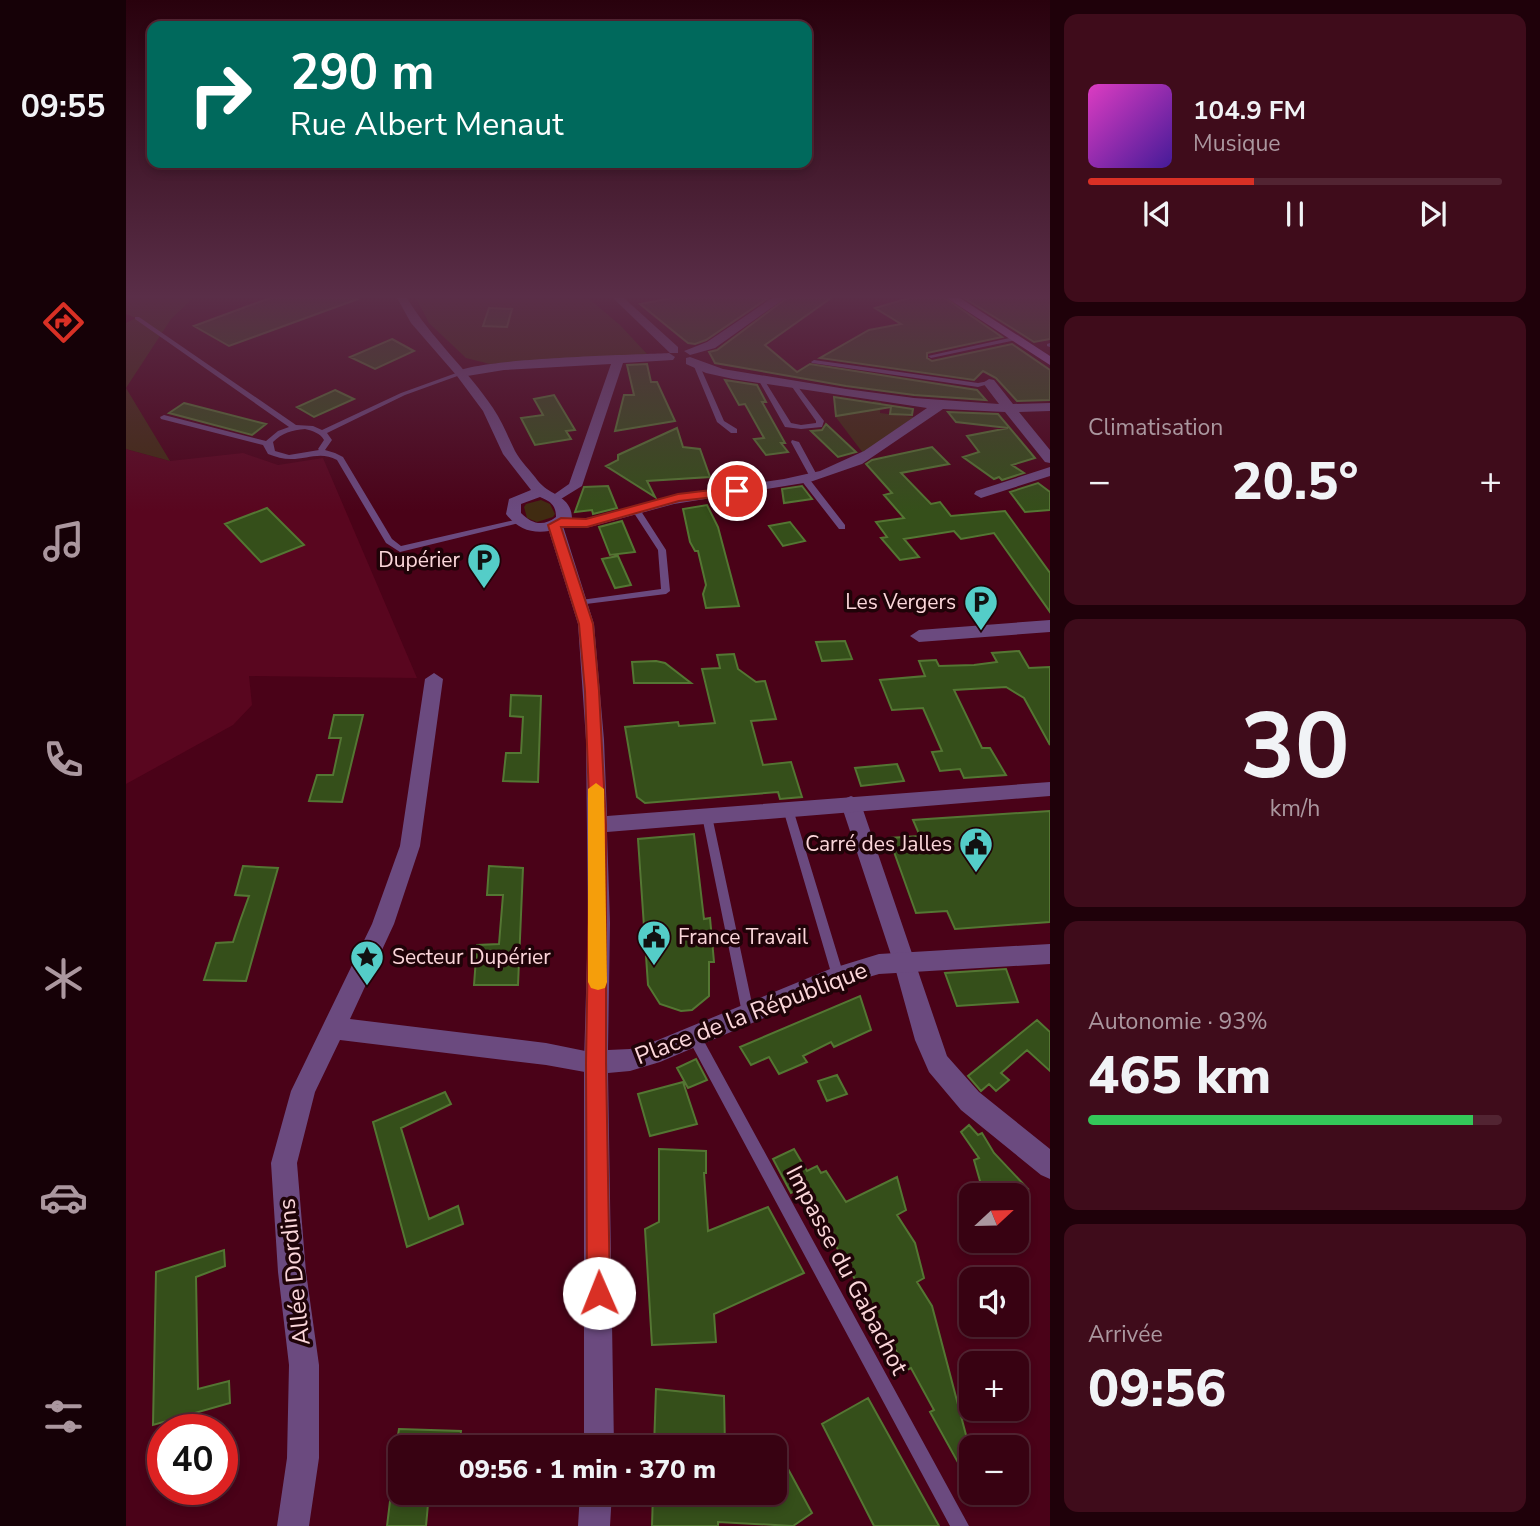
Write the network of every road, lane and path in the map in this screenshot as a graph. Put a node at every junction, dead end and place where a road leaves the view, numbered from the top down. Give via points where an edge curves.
1 (211, 369) edge
2 (458, 369) edge
3 (484, 369) edge
4 (615, 369) edge
5 (697, 369) edge
6 (711, 369) edge
7 (865, 369) edge
8 (461, 373) junction
9 (761, 379) junction
10 (989, 383) joint
11 (793, 384) junction
12 (939, 406) junction
13 (1005, 406) junction
14 (1050, 407) edge
15 (164, 417) dead end
16 (295, 428) junction
17 (734, 431) dead end
18 (323, 432) junction
19 (795, 442) dead end
20 (269, 447) junction
21 (322, 449) junction
22 (510, 454) junction
23 (1050, 459) edge
24 (1050, 471) edge
25 (809, 477) junction
26 (540, 494) junction
27 (981, 494) dead end
28 (520, 498) junction
29 (556, 498) junction
30 (636, 510) junction
31 (558, 523) junction
32 (525, 524) junction
33 (842, 527) dead end
34 (579, 597) junction
35 (1050, 626) edge
36 (919, 636) dead end
37 (434, 679) dead end
38 (1050, 789) edge
39 (851, 804) junction
40 (788, 809) junction
41 (707, 816) junction
42 (598, 825) junction
43 (1050, 954) edge
44 (905, 964) junction
45 (838, 976) junction
46 (748, 1013) junction
47 (334, 1028) junction
48 (694, 1036) junction
49 (596, 1063) junction
50 (1050, 1166) edge
51 (599, 1435) edge
52 (595, 1505) edge
53 (293, 1526) edge
54 (594, 1526) edge
55 (960, 1526) edge

1 - 16 lane
2 - 8 street
3 - 8 street
4 - 29 street via 575,486
5 - 17 lane via 721,422
6 - 9 street
7 - 10 lane
8 - 18 lane
8 - 22 street via 489,411
9 - 11 street
9 - 11 lane via 788,425 819,425
10 - 13 street
11 - 12 street
12 - 13 street
12 - 25 street via 845,467
13 - 14 street
13 - 23 street
15 - 20 lane
16 - 18 lane
16 - 20 lane via 272,438
18 - 21 lane via 328,440
19 - 25 lane
20 - 21 lane via 285,458 305,457
21 - 32 lane via 340,459 389,541 400,549
22 - 26 street
22 - 28 street
24 - 27 street
25 - 30 street via 678,498
25 - 33 lane
26 - 28 street
26 - 29 street
28 - 32 street via 512,509
29 - 31 street via 565,513
30 - 31 street via 587,523
30 - 34 lane via 662,550 666,591
31 - 32 street
31 - 34 street
32 - 34 street via 548,546
34 - 42 street via 591,679
35 - 36 street
37 - 47 street, Allée Dordins via 410,846 383,924
38 - 39 street
39 - 40 street
39 - 44 street
40 - 41 street
40 - 45 lane
41 - 42 street
41 - 46 lane
42 - 49 street
43 - 44 street, Place de la République
44 - 45 street, Place de la République via 879,964
44 - 50 street via 938,1064 970,1101
45 - 46 street, Place de la République
46 - 48 street, Place de la République
47 - 49 street
47 - 53 street, Allée Dordins via 303,1091 284,1163 304,1365 303,1458
48 - 49 street, Place de la République via 629,1060
48 - 55 lane, Impasse du Gabachot
49 - 51 street
52 - 54 street

